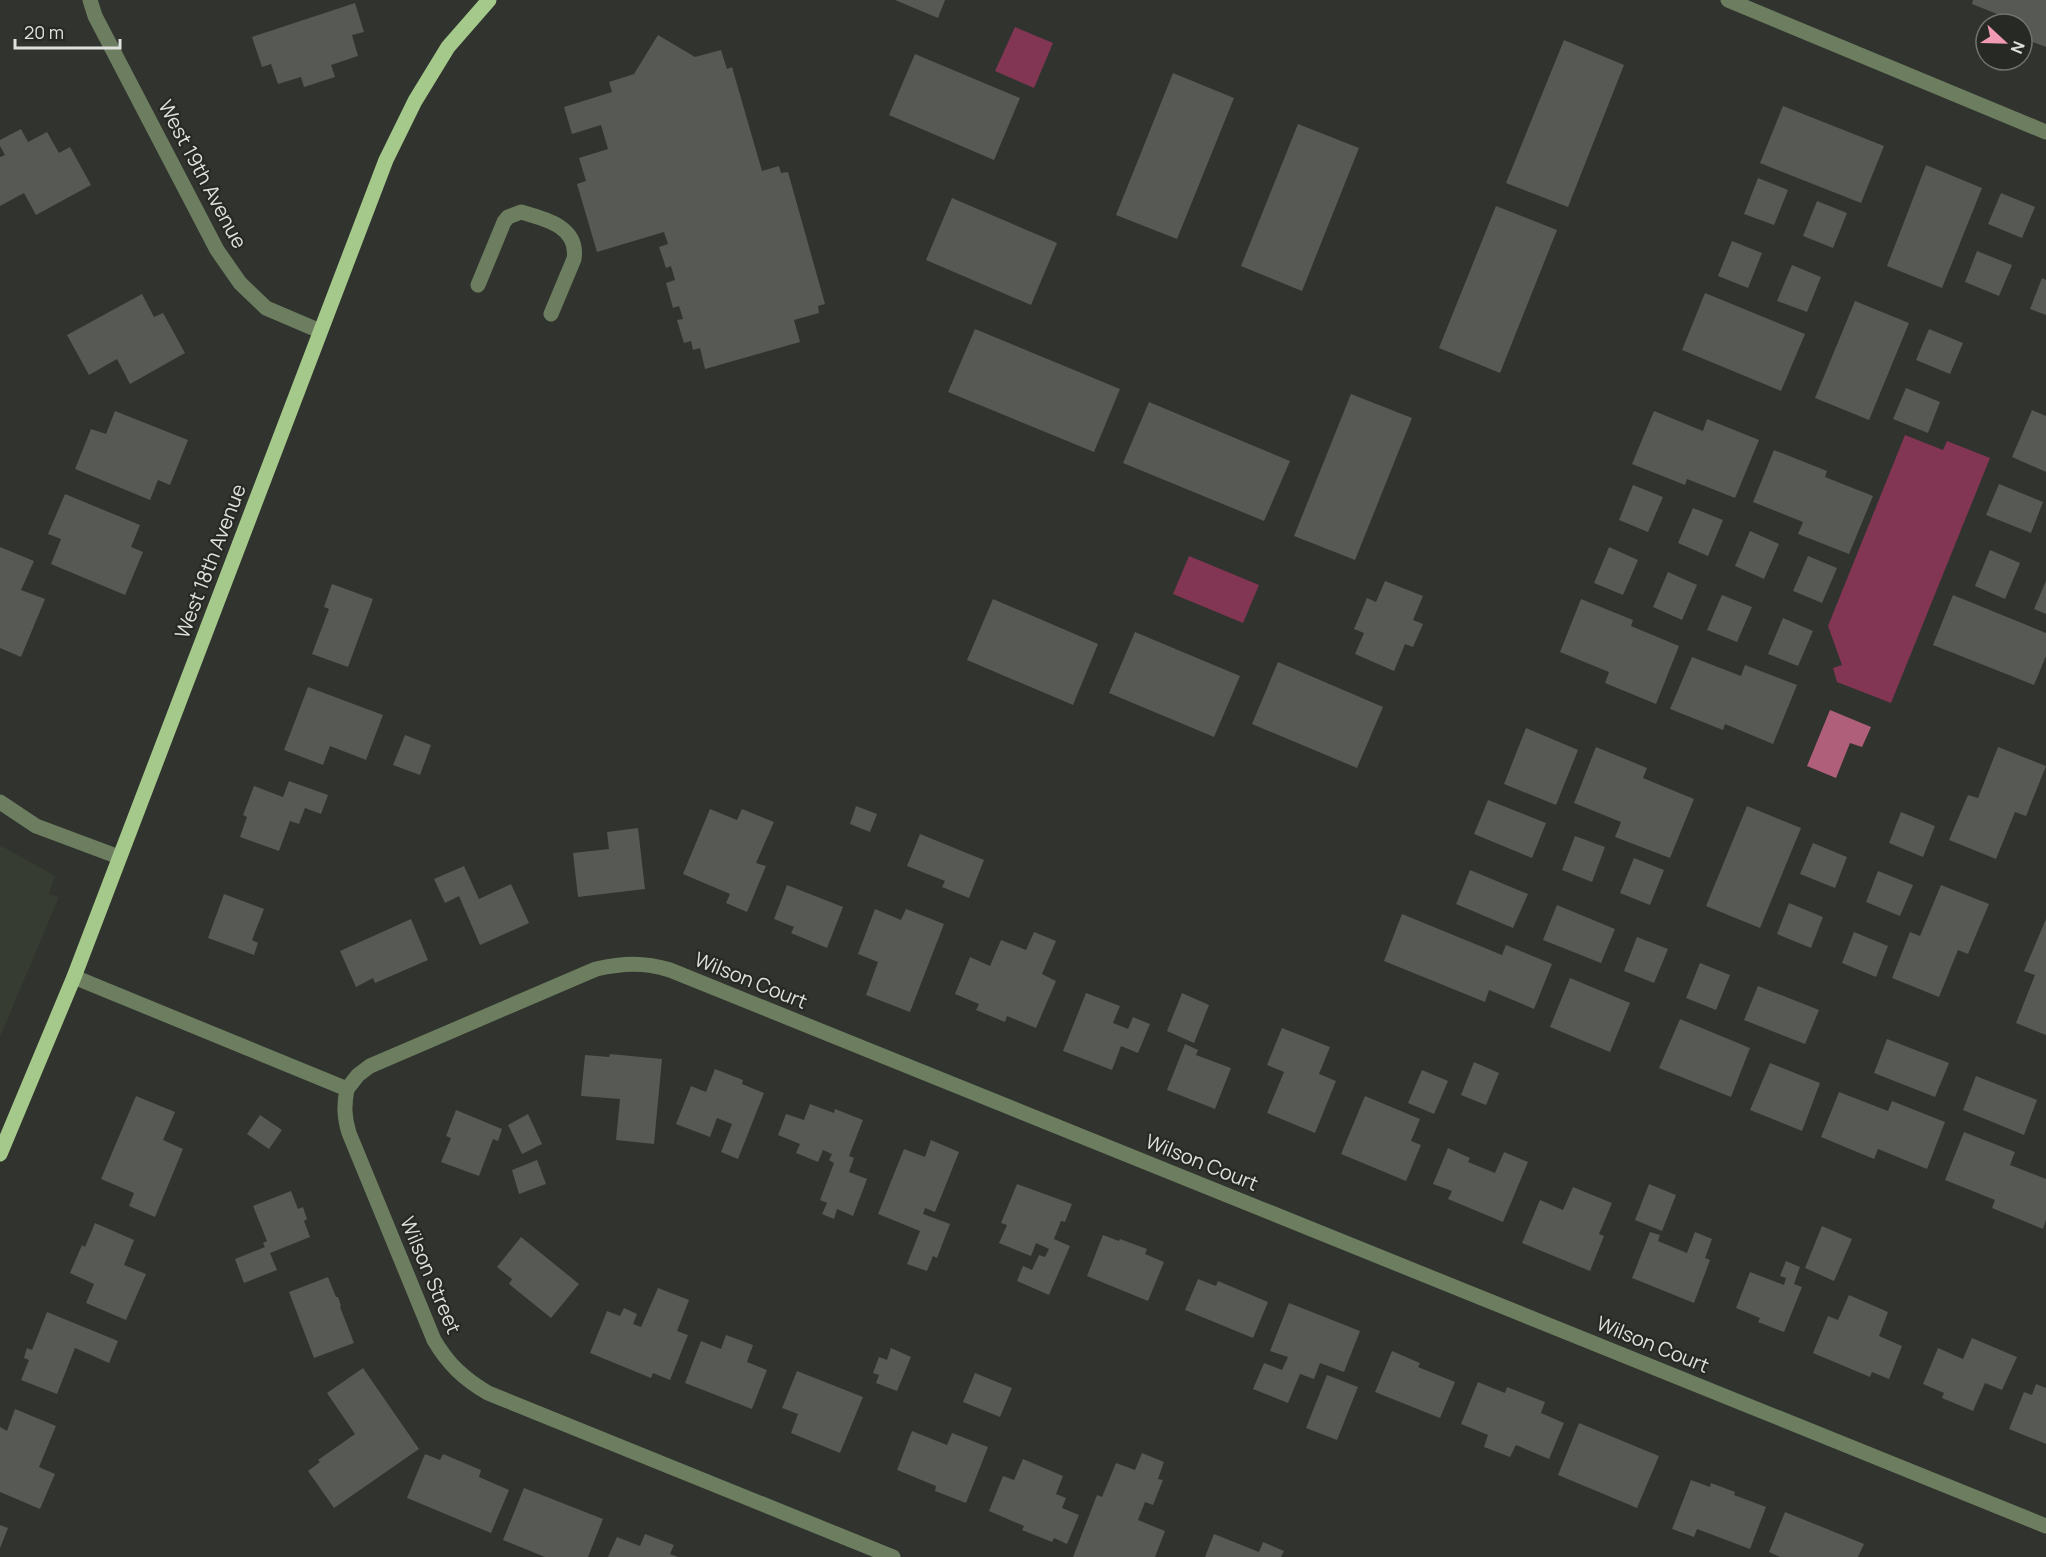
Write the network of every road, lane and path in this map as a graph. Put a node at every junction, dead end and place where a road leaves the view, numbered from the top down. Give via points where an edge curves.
1 (90, 0) edge
2 (489, 0) edge
3 (1728, 0) edge
4 (2046, 132) edge
5 (478, 285) dead end
6 (551, 314) dead end
7 (320, 331) junction
8 (0, 802) edge
9 (119, 857) junction
10 (74, 977) junction
11 (347, 1089) junction
12 (0, 1155) edge
13 (2046, 1526) edge
14 (893, 1557) edge

1 - 7 street, West 19th Avenue via 217,250 240,283 266,308
2 - 7 main road, West 18th Avenue via 448,47 415,101 386,160
3 - 4 street
5 - 6 street via 508,217 521,212 560,227 574,241 575,251
7 - 9 main road, West 18th Avenue
8 - 9 street via 36,826
9 - 10 main road, West 18th Avenue
10 - 11 street
10 - 12 main road, West 18th Avenue
11 - 13 street, Wilson Court via 370,1066 596,969 651,964
11 - 14 street, Wilson Street via 344,1105 349,1132 434,1340 459,1374 488,1393

